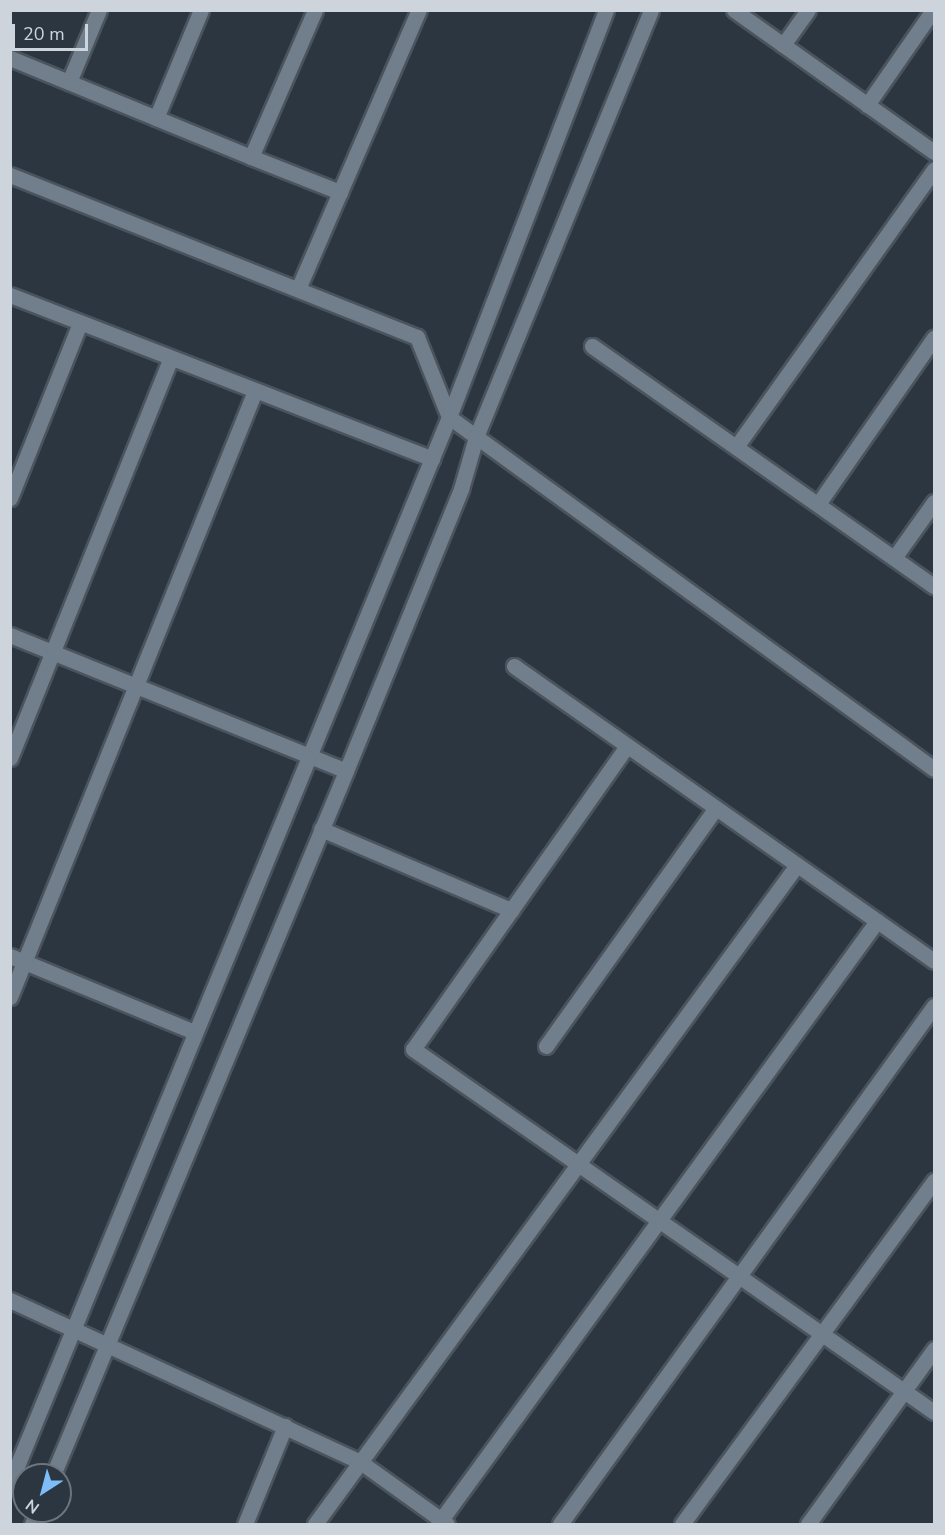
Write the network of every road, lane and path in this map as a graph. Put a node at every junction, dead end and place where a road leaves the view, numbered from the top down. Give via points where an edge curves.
1 (99, 10) edge
2 (201, 10) edge
3 (315, 10) edge
4 (419, 10) edge
5 (606, 10) edge
6 (651, 10) edge
7 (734, 10) edge
8 (808, 10) edge
9 (933, 10) edge
10 (783, 45) junction
11 (10, 58) edge
12 (69, 82) junction
13 (867, 105) junction
14 (156, 118) junction
15 (934, 152) edge
16 (251, 157) junction
17 (934, 169) edge
18 (10, 175) edge
19 (340, 192) junction
20 (298, 289) junction
21 (10, 295) edge
22 (80, 323) junction
23 (934, 338) edge
24 (592, 346) dead end
25 (171, 358) junction
26 (255, 391) junction
27 (449, 417) junction
28 (476, 437) junction
29 (736, 447) junction
30 (432, 459) junction
31 (10, 498) edge
32 (934, 502) edge
33 (818, 504) junction
34 (894, 558) junction
35 (934, 586) edge
36 (10, 635) edge
37 (53, 652) junction
38 (514, 666) dead end
39 (136, 686) junction
40 (627, 746) junction
41 (309, 756) junction
42 (10, 758) edge
43 (934, 769) edge
44 (346, 771) junction
45 (716, 808) junction
46 (321, 829) junction
47 (797, 864) junction
48 (511, 910) junction
49 (877, 921) junction
50 (18, 958) edge
51 (934, 961) edge
52 (10, 997) edge
53 (934, 1006) edge
54 (194, 1032) junction
55 (546, 1046) dead end
56 (578, 1163) junction
57 (934, 1181) edge
58 (659, 1220) junction
59 (740, 1276) junction
60 (10, 1300) edge
61 (76, 1327) junction
62 (822, 1334) junction
63 (107, 1343) junction
64 (934, 1349) edge
65 (904, 1391) junction
66 (934, 1412) edge
67 (285, 1426) junction
68 (359, 1461) junction
69 (58, 1463) edge
70 (10, 1483) edge
71 (442, 1523) edge
72 (245, 1524) edge
73 (315, 1524) edge
74 (560, 1524) edge
75 (682, 1524) edge
76 (808, 1524) edge

1 - 12 street
2 - 14 street
3 - 16 street
4 - 19 street
5 - 27 street
6 - 28 street
7 - 10 street
8 - 10 street
9 - 13 street
10 - 13 street
11 - 12 street
12 - 14 street
13 - 15 street
14 - 16 street
16 - 19 street
17 - 29 street
18 - 20 street
19 - 20 street
20 - 27 street via 417,336
21 - 22 street
22 - 25 street
22 - 31 street
23 - 33 street
24 - 29 street
25 - 26 street
25 - 37 street
26 - 30 street
26 - 39 street
27 - 28 street
27 - 30 street
28 - 43 street
28 - 44 street via 460,489
29 - 33 street
30 - 41 street
32 - 34 street
33 - 34 street
34 - 35 street
36 - 37 street
37 - 39 street
37 - 42 street
38 - 40 street
39 - 41 street
39 - 50 street
40 - 45 street
40 - 48 street
41 - 44 street
41 - 54 street
44 - 46 street
45 - 47 street
45 - 55 street
46 - 48 street
46 - 63 street
47 - 49 street
47 - 56 street
48 - 56 street via 413,1049
49 - 51 street
49 - 58 street
50 - 52 street
50 - 54 street
53 - 59 street
54 - 61 street
56 - 58 street
56 - 68 street
57 - 62 street
58 - 59 street
58 - 71 street
59 - 62 street
59 - 74 street
60 - 61 street
61 - 63 street
61 - 70 street
62 - 65 street
62 - 75 street
63 - 67 street
63 - 69 street
64 - 65 street
65 - 66 street
65 - 76 street
67 - 68 street
67 - 72 street
68 - 71 street
68 - 73 street

